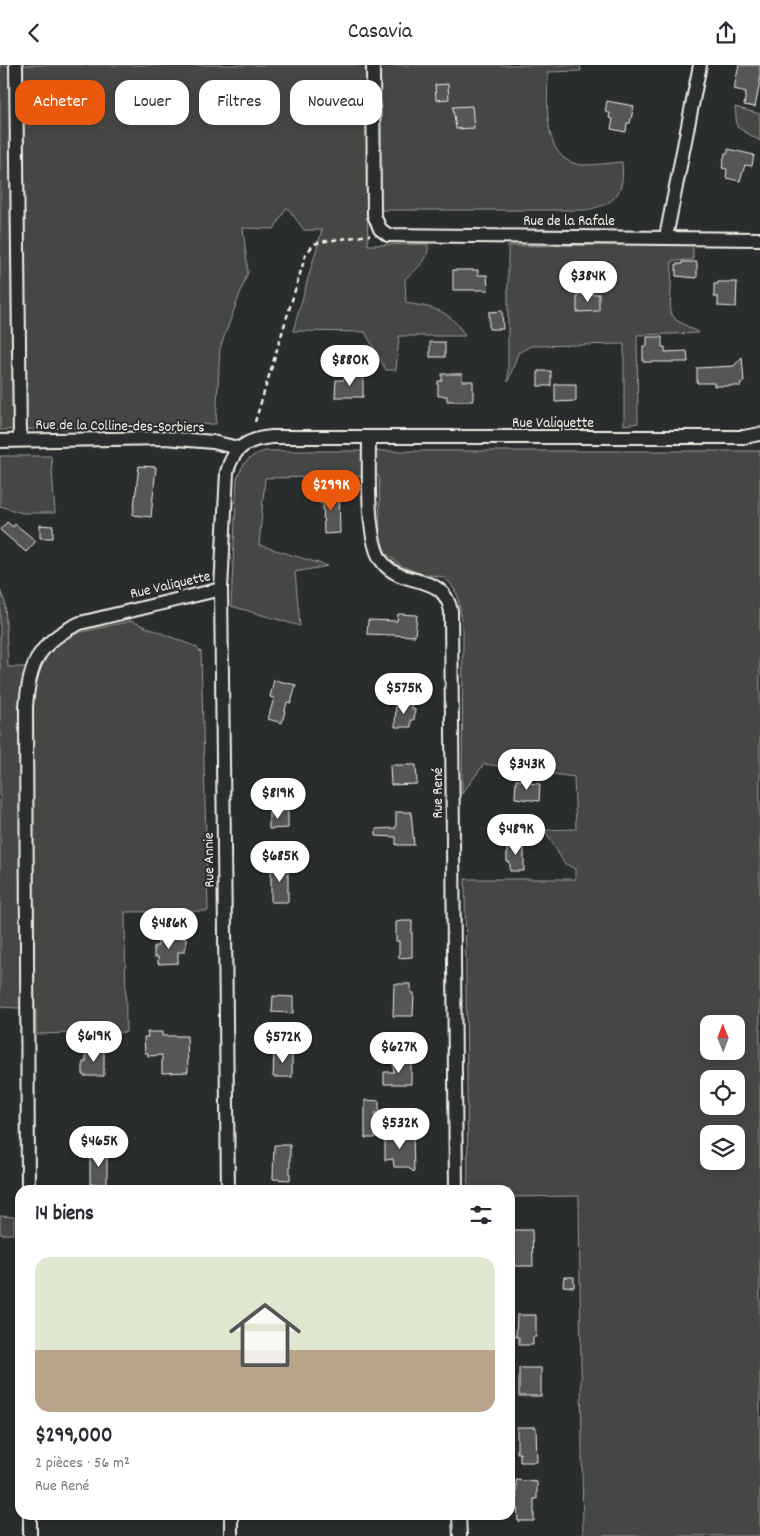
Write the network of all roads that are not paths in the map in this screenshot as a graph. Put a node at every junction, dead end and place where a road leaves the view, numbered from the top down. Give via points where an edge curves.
1 (16, 65) edge
2 (373, 65) edge
3 (700, 65) edge
4 (666, 237) junction
5 (760, 239) edge
6 (760, 434) edge
7 (369, 439) junction
8 (20, 440) junction
9 (0, 441) edge
10 (238, 448) junction
11 (221, 589) junction
12 (28, 1185) edge
13 (228, 1185) edge
14 (456, 1185) edge
15 (30, 1520) edge
16 (230, 1520) edge
17 (459, 1520) edge
18 (30, 1536) edge
19 (230, 1536) edge
20 (460, 1536) edge

1 - 8 street
2 - 4 street, Rue de la Rafale via 374,215 380,229 393,237
3 - 4 street
4 - 5 street, Rue de la Rafale
6 - 7 street, Rue Valiquette via 744,437
7 - 10 street, Rue Valiquette via 262,438
7 - 14 street, Rue René via 372,525 377,553 396,574 437,587 446,597 451,611
8 - 9 street, Rue de la Colline-des-Sorbiers
8 - 10 street, Rue de la Colline-des-Sorbiers via 165,438 213,442
10 - 11 street, Rue Valiquette via 227,473
11 - 12 street, Rue Valiquette via 80,623 52,639 40,652 31,670 26,707
11 - 13 street, Rue Annie
15 - 18 street
16 - 19 street
17 - 20 street

